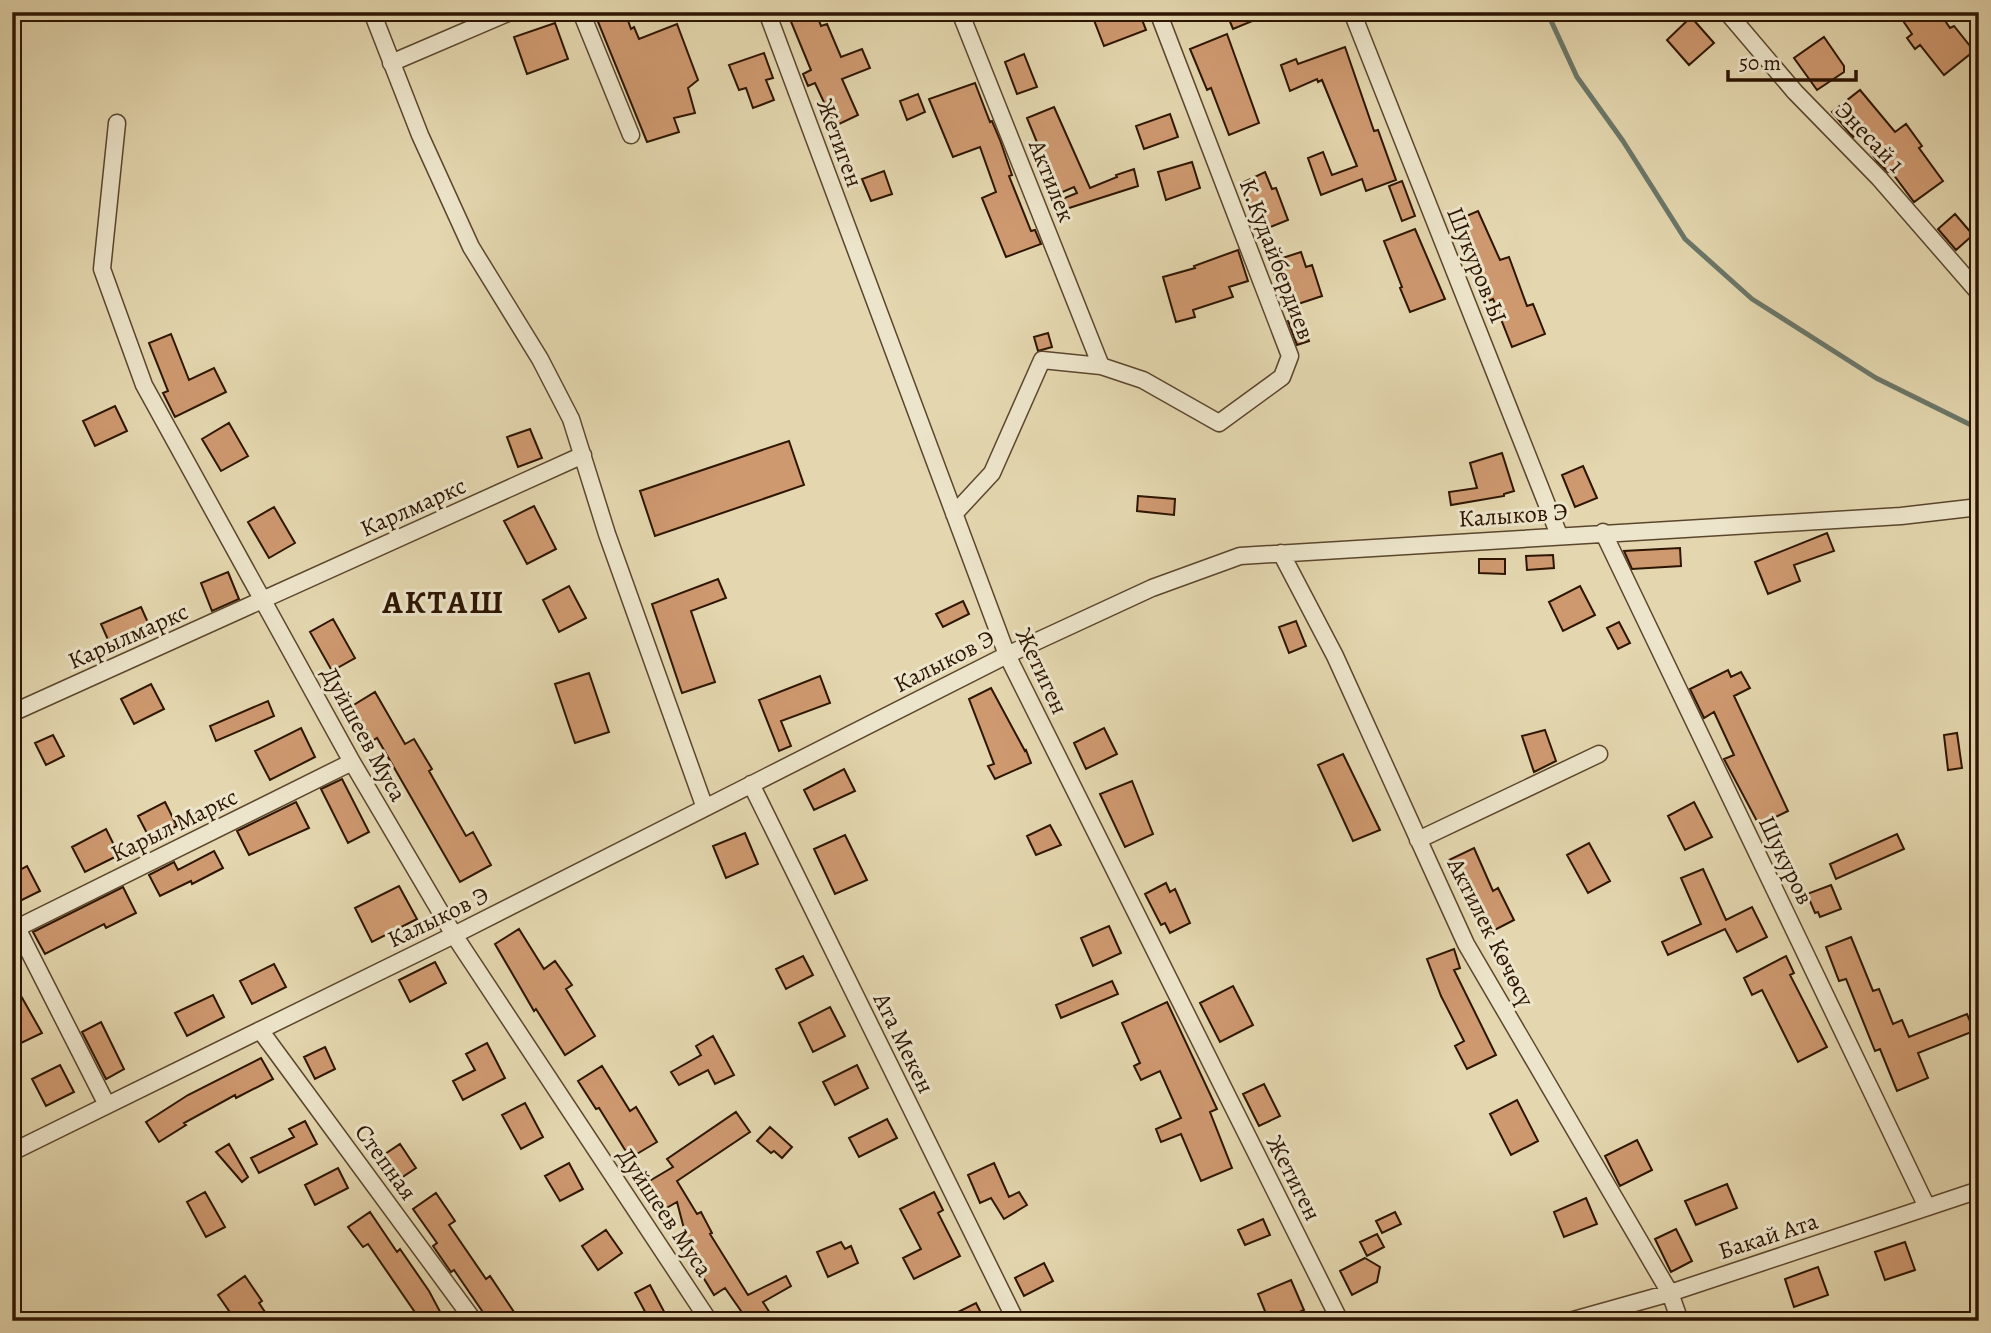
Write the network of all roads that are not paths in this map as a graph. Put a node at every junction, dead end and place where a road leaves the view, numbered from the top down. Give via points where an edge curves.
1 (372, 12) edge
2 (510, 12) edge
3 (581, 12) edge
4 (767, 12) edge
5 (960, 12) edge
6 (1158, 12) edge
7 (1352, 12) edge
8 (1727, 12) edge
9 (1973, 12) edge
10 (1979, 19) edge
11 (391, 63) junction
12 (117, 123) dead end
13 (631, 135) dead end
14 (1979, 293) edge
15 (1101, 366) junction
16 (583, 455) junction
17 (1979, 507) edge
18 (954, 514) junction
19 (1603, 532) junction
20 (1559, 535) junction
21 (1281, 553) junction
22 (263, 600) junction
23 (1007, 655) junction
24 (12, 713) edge
25 (1599, 754) dead end
26 (352, 762) junction
27 (751, 784) junction
28 (705, 808) junction
29 (1418, 840) junction
30 (15, 923) edge
31 (454, 935) junction
32 (260, 1030) junction
33 (107, 1105) junction
34 (12, 1152) edge
35 (1979, 1190) edge
36 (1927, 1207) junction
37 (1670, 1293) junction
38 (474, 1321) edge
39 (709, 1321) edge
40 (1016, 1321) edge
41 (1340, 1321) edge
42 (1570, 1321) edge
43 (1680, 1321) edge

1 - 11 street
2 - 11 street
3 - 13 street
4 - 18 street, Жетиген
5 - 15 street, Актилек
6 - 15 street, К.Кудайбердиев via 1290,356 1282,377 1219,423 1143,380
7 - 20 street, Шукуров.Ы
8 - 14 street, Энесай 1
9 - 10 street
11 - 16 street via 471,247 540,359 571,419
12 - 22 street, Дуйшеев Муса via 102,269 144,385
15 - 18 street, К.Кудайбердиев via 1042,360 992,474
16 - 22 street, Карлмаркс
16 - 28 street
17 - 19 street, Калыков Э via 1901,516
18 - 23 street, Жетиген
19 - 20 street, Калыков Э
19 - 36 street, Шукуров
20 - 21 street, Калыков Э
21 - 23 street, Калыков Э via 1240,556 1152,588
21 - 29 street, Актилек Көчөсү via 1335,656
22 - 24 street, Карылмаркс
22 - 26 street, Дуйшеев Муса
23 - 27 street, Калыков Э
23 - 41 street, Жетиген
25 - 29 street
26 - 30 street, Карыл Маркс
26 - 31 street, Дуйшеев Муса
27 - 28 street, Калыков Э
27 - 40 street, Ата Мекен
28 - 31 street, Калыков Э
29 - 37 street, Актилек Көчөсү via 1466,944
30 - 33 street
31 - 32 street, Калыков Э
31 - 39 street, Дуйшеев Муса
32 - 33 street, Калыков Э
32 - 38 street, Степная
33 - 34 street, Калыков Э
35 - 36 street, Бакай Ата
36 - 37 street, Бакай Ата
37 - 42 street, Бакай Ата
37 - 43 street, Актилек Көчөсү

